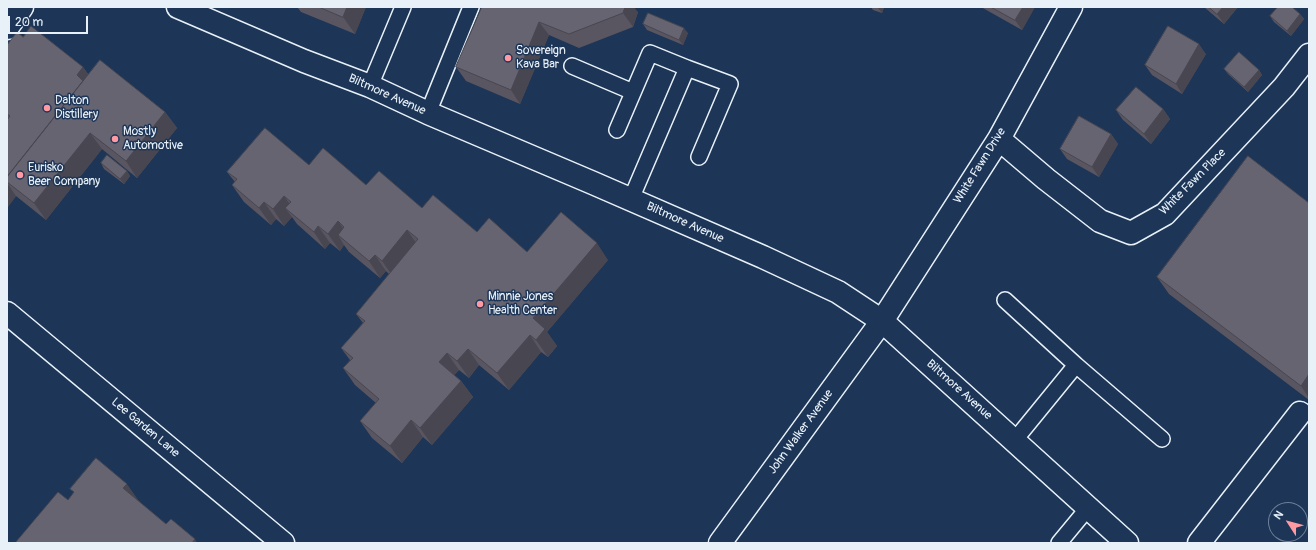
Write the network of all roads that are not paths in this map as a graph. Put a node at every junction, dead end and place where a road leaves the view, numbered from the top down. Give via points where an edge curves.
1 (22, 7) edge
2 (178, 7) edge
3 (402, 7) edge
4 (471, 7) edge
5 (1071, 7) edge
6 (7, 28) edge
7 (1309, 55) edge
8 (572, 66) dead end
9 (687, 68) junction
10 (370, 86) junction
11 (633, 92) junction
12 (428, 113) junction
13 (617, 130) dead end
14 (999, 138) junction
15 (699, 157) dead end
16 (631, 199) junction
17 (1006, 300) dead end
18 (7, 312) edge
19 (882, 321) junction
20 (1076, 364) junction
21 (1300, 413) dead end
22 (1162, 439) dead end
23 (1014, 441) junction
24 (1088, 508) junction
25 (283, 543) edge
26 (720, 543) edge
27 (1059, 543) edge
28 (1126, 543) edge
29 (1199, 543) edge

1 - 6 street
2 - 10 street, Biltmore Avenue
3 - 10 lane
4 - 12 lane
5 - 14 street, White Fawn Drive
7 - 14 street, White Fawn Place via 1284,87 1165,214 1131,232 1100,221
8 - 11 lane
9 - 11 lane via 650,53
9 - 15 lane via 730,84
9 - 16 lane
10 - 12 street, Biltmore Avenue
11 - 13 lane
12 - 16 street, Biltmore Avenue
14 - 19 street, White Fawn Drive
16 - 19 street, Biltmore Avenue via 838,292
17 - 20 lane
18 - 25 street, Lee Garden Lane
19 - 23 street, Biltmore Avenue
19 - 26 street, John Walker Avenue
20 - 22 lane
20 - 23 lane
21 - 29 street
23 - 24 street, Biltmore Avenue
24 - 27 lane
24 - 28 street, Biltmore Avenue

